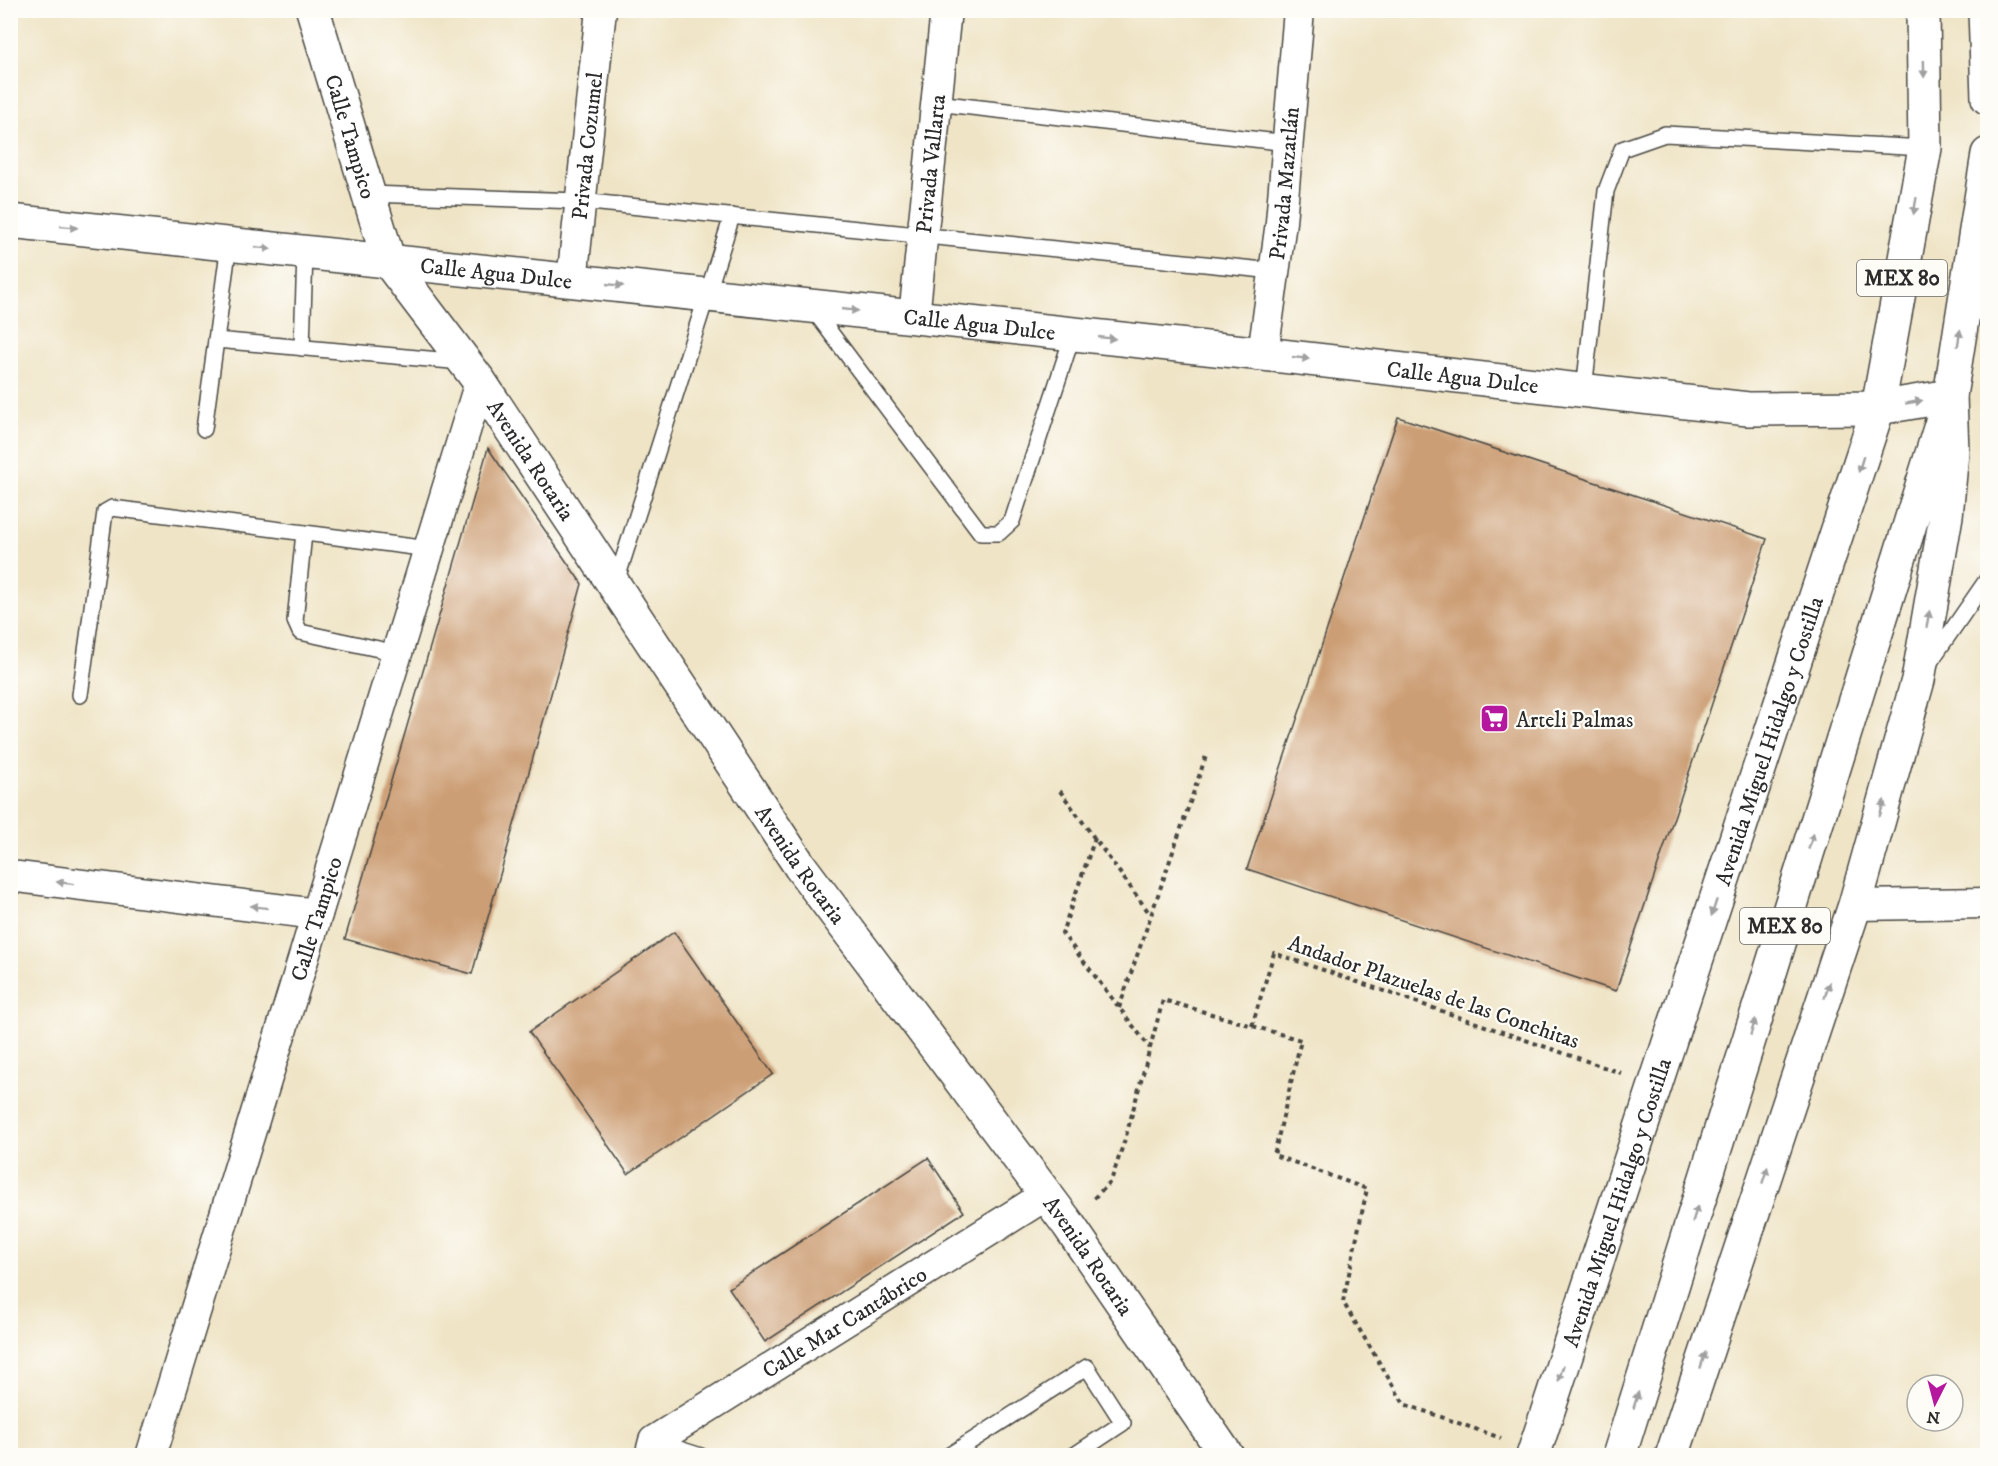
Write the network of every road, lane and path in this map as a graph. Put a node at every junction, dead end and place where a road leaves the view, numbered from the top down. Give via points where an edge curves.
1 (313, 10) edge
2 (601, 10) edge
3 (946, 10) edge
4 (1299, 10) edge
5 (1923, 10) edge
6 (1985, 10) edge
7 (1988, 98) edge
8 (936, 103) junction
9 (1288, 143) junction
10 (1925, 148) junction
11 (1988, 154) edge
12 (369, 194) junction
13 (580, 201) junction
14 (732, 216) junction
15 (1983, 220) edge
16 (10, 221) edge
17 (922, 234) junction
18 (229, 244) junction
19 (305, 253) junction
20 (389, 262) junction
21 (1274, 271) junction
22 (572, 281) junction
23 (707, 295) junction
24 (811, 306) junction
25 (914, 317) junction
26 (1073, 334) junction
27 (216, 340) junction
28 (302, 348) junction
29 (1263, 354) junction
30 (473, 372) junction
31 (1584, 390) junction
32 (1950, 396) junction
33 (1878, 408) junction
34 (204, 429) dead end
35 (304, 533) junction
36 (429, 549) junction
37 (1988, 578) edge
38 (615, 585) junction
39 (397, 653) junction
40 (1918, 680) junction
41 (81, 695) dead end
42 (1207, 753) dead end
43 (1060, 791) dead end
44 (1095, 838) junction
45 (10, 876) edge
46 (1988, 903) edge
47 (1855, 905) junction
48 (317, 914) junction
49 (1150, 915) junction
50 (1119, 1008) junction
51 (1252, 1026) junction
52 (1150, 1049) junction
53 (1656, 1085) junction
54 (1046, 1195) junction
55 (1068, 1224) junction
56 (652, 1448) edge
57 (1534, 1452) edge
58 (1626, 1453) edge
59 (151, 1455) edge
60 (701, 1455) edge
61 (948, 1455) edge
62 (1073, 1455) edge
63 (1227, 1455) edge
64 (1672, 1455) edge

1 - 12 main road, Calle Tampico
2 - 13 street, Privada Cozumel
3 - 8 street, Privada Vallarta
4 - 9 street, Privada Mazatlán
5 -> 10 main road, Avenida Miguel Hidalgo y Costilla / MEX 80
6 - 7 main road
8 - 9 lane
8 - 17 street, Privada Vallarta
9 - 21 street, Privada Mazatlán
10 - 31 lane via 1665,134 1622,149 1606,191
10 -> 33 main road, Avenida Miguel Hidalgo y Costilla / MEX 80
11 - 15 main road, MEX 80
12 - 13 lane
12 - 20 main road, Calle Tampico
13 - 14 lane
13 - 22 street, Privada Cozumel
14 - 17 lane
14 - 23 lane
32 -> 15 main road, MEX 80
16 -> 18 main road, Calle Agua Dulce
17 - 21 lane
17 - 25 street, Privada Vallarta
18 -> 19 main road, Calle Agua Dulce
18 - 27 lane
19 - 20 main road, Calle Agua Dulce
19 - 28 lane
20 - 22 main road, Calle Agua Dulce
20 - 30 main road, Avenida Rotaria
21 - 29 street, Privada Mazatlán
22 -> 23 main road, Calle Agua Dulce
23 - 24 main road, Calle Agua Dulce
23 - 38 lane
24 -> 25 main road, Calle Agua Dulce
24 - 26 lane via 981,533 999,533 1012,521
25 - 26 main road, Calle Agua Dulce
26 -> 29 main road, Calle Agua Dulce
27 - 28 lane
27 - 34 lane
28 - 30 lane
29 -> 31 main road, Calle Agua Dulce
30 - 36 street, Calle Tampico
30 - 38 main road, Avenida Rotaria
31 - 33 main road, Calle Agua Dulce via 1748,409
33 -> 32 main road, Calle Agua Dulce
40 -> 32 main road via 1946,516 1953,452
58 -> 32 main road, MEX 80
33 -> 53 main road, Avenida Miguel Hidalgo y Costilla / MEX 80
35 - 36 lane
35 - 39 lane via 295,621 300,632
35 - 41 lane via 112,508 105,512
36 - 39 street, Calle Tampico
37 - 40 lane
38 - 54 main road, Avenida Rotaria via 800,866
39 - 48 street, Calle Tampico
47 -> 40 main road
42 - 49 path
43 - 44 path
44 - 49 path
44 - 50 path via 1062,933
48 -> 45 street
46 - 47 street
64 -> 47 main road
48 - 59 street, Calle Tampico
49 - 50 path
50 - 52 path
51 - 52 path via 1163,1000
51 - 53 path, Andador Plazuelas de las Conchitas via 1274,953
51 - 57 path via 1301,1040 1274,1155 1367,1189 1343,1302 1404,1404
52 - 55 path via 1111,1181
53 -> 57 main road, Avenida Miguel Hidalgo y Costilla / MEX 80
54 - 55 main road, Avenida Rotaria
54 - 56 street, Calle Mar Cantábrico
55 - 63 main road, Avenida Rotaria
56 - 60 lane
61 - 62 lane via 1087,1367 1124,1423

